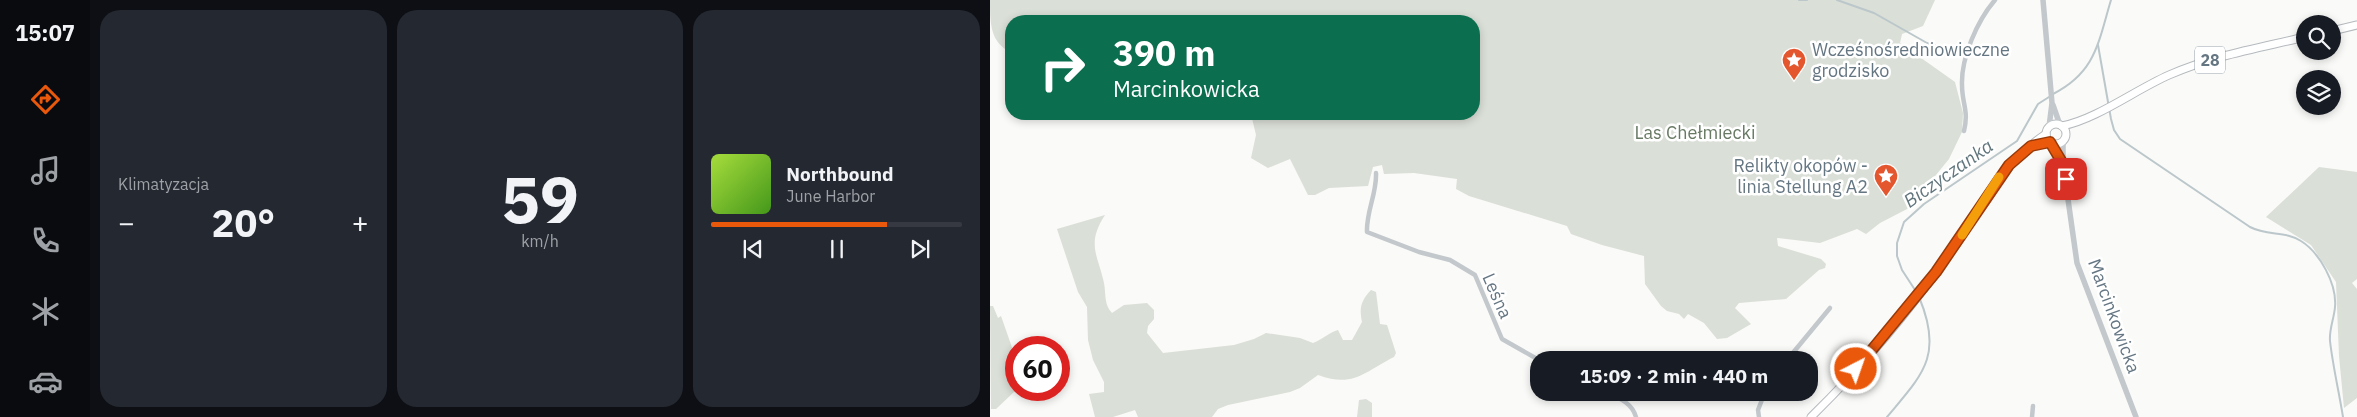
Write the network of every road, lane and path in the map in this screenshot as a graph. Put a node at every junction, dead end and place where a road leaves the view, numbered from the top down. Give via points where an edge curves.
1 (1995, 0) edge
2 (2043, 0) edge
3 (2357, 25) edge
4 (2341, 29) edge
5 (2296, 40) edge
6 (2052, 103) junction
7 (2085, 118) junction
8 (2061, 125) junction
9 (1964, 131) dead end
10 (2048, 131) junction
11 (2065, 138) junction
12 (2051, 142) junction
13 (2031, 146) junction
14 (2063, 164) junction
15 (1376, 173) dead end
16 (1830, 308) dead end
17 (1794, 351) edge
18 (1530, 355) edge
19 (1624, 401) edge
20 (1762, 401) edge
21 (2033, 406) dead end
22 (1636, 417) edge
23 (1759, 417) edge
24 (1811, 417) edge
25 (2032, 417) edge
26 (2136, 417) edge

1 - 9 street via 1978,28 1966,58 1962,79 1967,109
2 - 6 street
3 - 4 main road
5 - 7 main road, 28 via 2186,68
6 - 8 street
6 - 10 street
7 - 8 main road, 28
7 - 11 main road, 28
8 - 10 main road, 28
8 - 11 main road
10 - 12 main road
10 - 13 main road, 28
11 - 12 main road, 28 via 2059,144
11 - 14 street, Marcinkowicka
12 - 13 main road, 28
12 - 14 street, Marcinkowicka
13 - 24 main road, 28 via 2001,174 1909,307
14 - 26 street, Marcinkowicka via 2077,263
15 - 18 street, Leśna via 1367,232 1450,260 1475,274 1502,338
16 - 17 street
19 - 22 street via 1634,410
20 - 23 street
21 - 25 street

